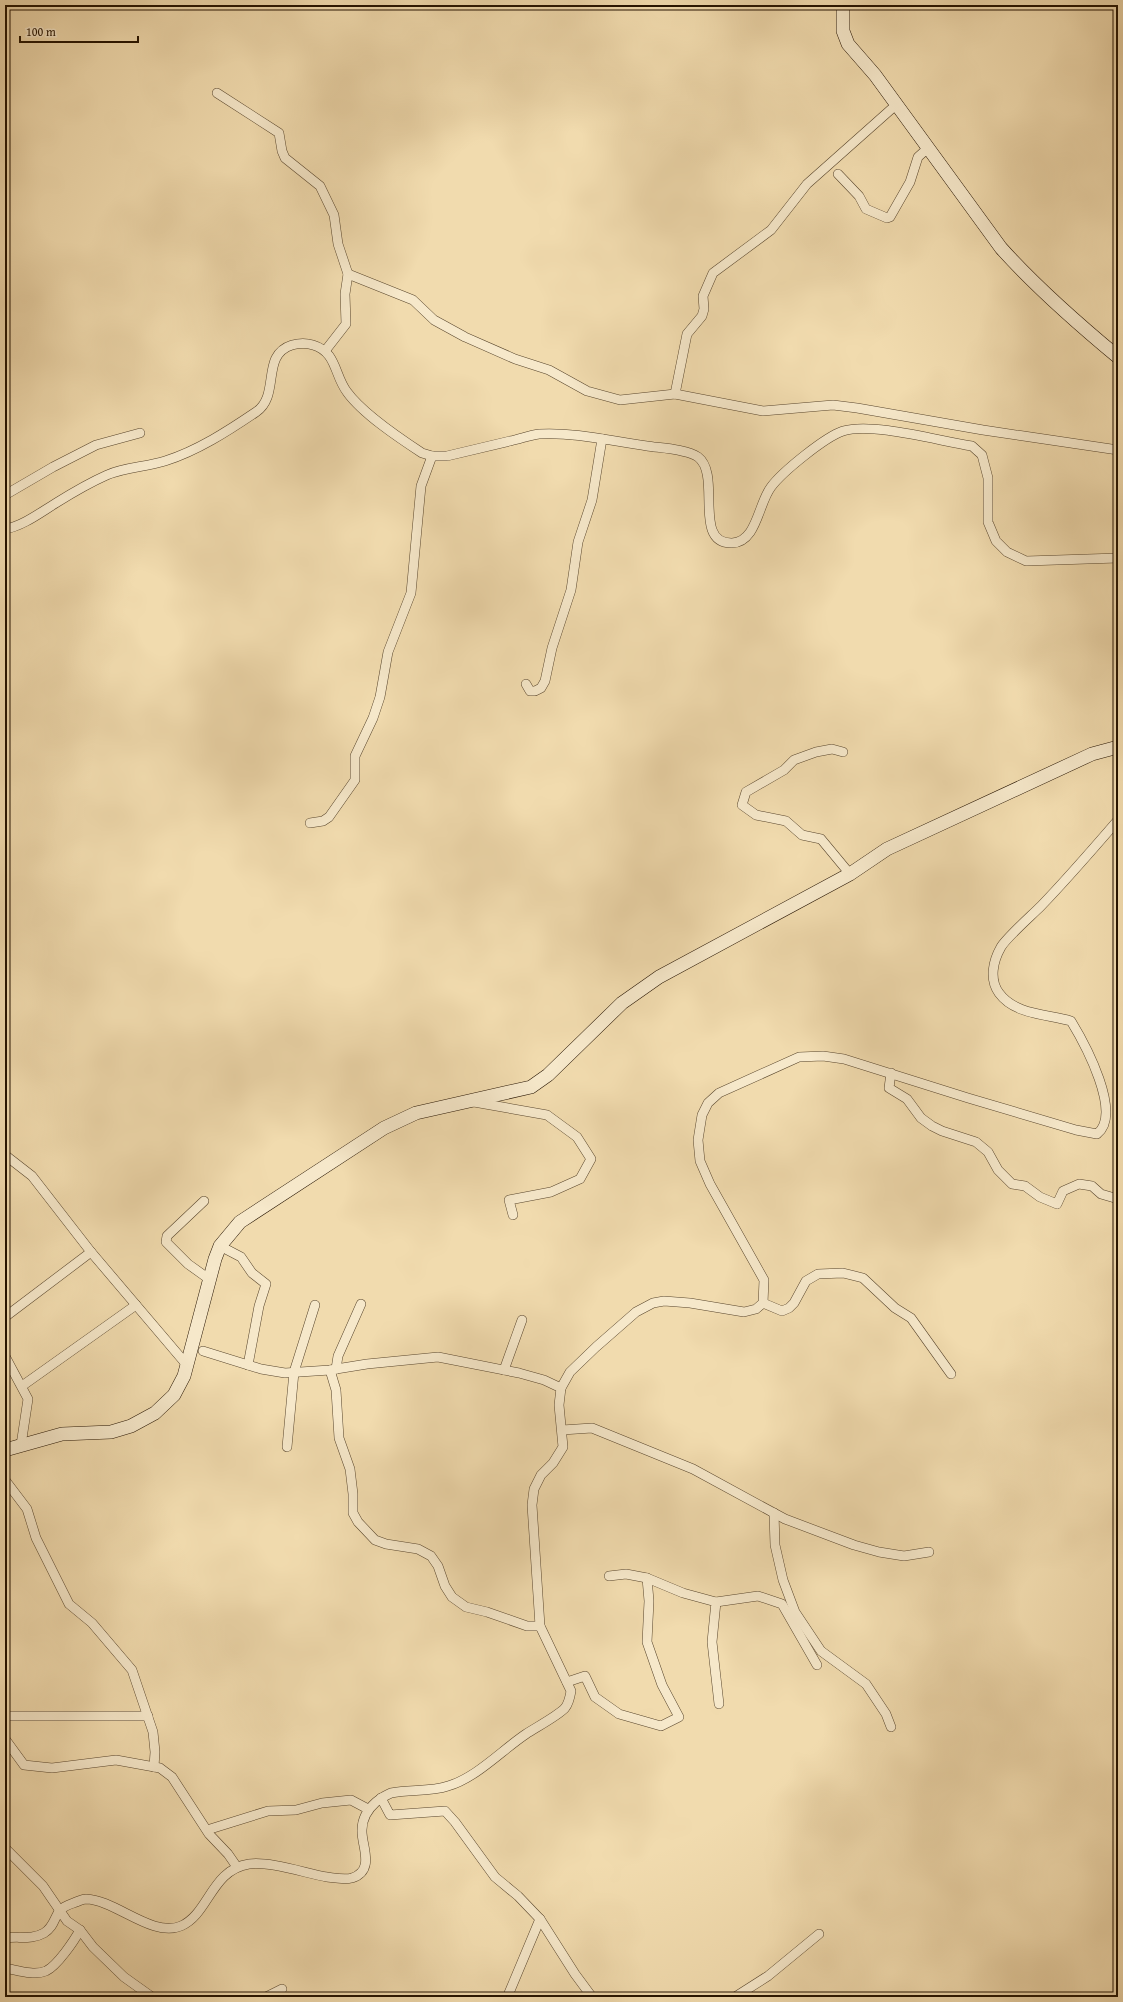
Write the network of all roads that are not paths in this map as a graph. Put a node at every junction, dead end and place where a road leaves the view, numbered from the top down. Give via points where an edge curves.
1 (843, 5) edge
2 (217, 93) dead end
3 (897, 104) junction
4 (928, 148) junction
5 (838, 174) dead end
6 (348, 274) junction
7 (325, 351) junction
8 (1118, 357) edge
9 (675, 394) junction
10 (140, 433) dead end
11 (602, 440) junction
12 (1118, 450) edge
13 (432, 456) junction
14 (5, 495) edge
15 (5, 529) edge
16 (1118, 558) edge
17 (526, 684) dead end
18 (1118, 747) edge
19 (843, 752) dead end
20 (1118, 820) edge
21 (310, 823) dead end
22 (850, 874) junction
23 (891, 1073) junction
24 (467, 1101) junction
25 (5, 1155) edge
26 (1118, 1199) edge
27 (204, 1201) dead end
28 (513, 1215) dead end
29 (220, 1246) junction
30 (91, 1252) junction
31 (209, 1279) junction
32 (762, 1303) junction
33 (361, 1304) dead end
34 (136, 1305) junction
35 (315, 1305) dead end
36 (5, 1317) edge
37 (522, 1320) dead end
38 (203, 1351) dead end
39 (5, 1356) edge
40 (187, 1365) junction
41 (248, 1365) junction
42 (333, 1370) junction
43 (504, 1370) junction
44 (294, 1372) junction
45 (951, 1374) dead end
46 (22, 1386) junction
47 (561, 1388) junction
48 (562, 1430) junction
49 (21, 1445) junction
50 (287, 1447) dead end
51 (5, 1450) edge
52 (5, 1480) edge
53 (774, 1512) junction
54 (929, 1552) dead end
55 (609, 1576) dead end
56 (647, 1578) junction
57 (716, 1602) junction
58 (540, 1626) junction
59 (817, 1665) dead end
60 (567, 1682) junction
61 (719, 1704) dead end
62 (5, 1716) edge
63 (148, 1716) junction
64 (891, 1727) dead end
65 (5, 1739) edge
66 (154, 1767) junction
67 (381, 1798) junction
68 (368, 1809) junction
69 (207, 1830) junction
70 (5, 1848) edge
71 (237, 1867) junction
72 (61, 1910) junction
73 (540, 1919) junction
74 (80, 1930) junction
75 (819, 1934) dead end
76 (5, 1938) edge
77 (5, 1968) edge
78 (282, 1989) dead end
79 (509, 1993) dead end
80 (152, 1997) edge
81 (266, 1997) edge
82 (592, 1997) edge
83 (735, 1997) edge

1 - 3 main road via 843,31 848,44
2 - 6 street via 279,133 285,158 320,186 334,215 338,244
3 - 4 main road
3 - 9 street via 807,184 771,230 713,273 703,296 702,316 687,334
4 - 5 street via 918,157 910,182 887,218 866,209 859,196
4 - 8 main road via 1020,270
6 - 7 street via 345,294 346,324
6 - 9 street via 413,300 434,320 465,337 515,359 549,370 587,391 620,400
7 - 13 street via 332,358 347,393 360,406 408,444
7 - 15 street via 313,345 298,343 285,347 274,361 266,400 259,410 234,427 164,462 124,469 107,475 27,520
9 - 12 street via 763,411 833,405 870,409 983,430
10 - 14 street via 96,445
11 - 13 street via 565,434 537,434 447,456
11 - 16 street via 674,450 698,457 706,467 709,478 710,525 721,542 732,543 743,541 750,533 770,488 805,456 831,436 843,431 860,428 892,431 972,446 982,455 988,478 988,522 996,541 1007,552 1026,561
11 - 17 street via 592,500 578,542 571,590 552,648 545,681 541,688 535,691 530,691
13 - 21 street via 421,486 411,593 388,652 380,697 373,718 355,756 355,780 329,817 323,821
18 - 22 main road via 1092,754 887,849
19 - 22 street via 832,749 794,760 784,770 746,792 742,805 756,815 786,821 802,835 821,839
20 - 23 street via 1060,886 1001,946 993,967 994,983 1000,994 1015,1007 1071,1021 1109,1098 1107,1125 1103,1130 1097,1134 1076,1130
22 - 24 main road via 659,977 622,1004 532,1088
23 - 26 street via 889,1088 907,1099 921,1118 942,1131 976,1142 988,1152 998,1170 1012,1184 1024,1186 1057,1204 1064,1191 1079,1184 1092,1186 1100,1194
23 - 32 street via 844,1059 823,1056 799,1057 719,1093 708,1103 702,1115 698,1140 700,1161 710,1184 764,1280
24 - 28 street via 547,1115 577,1136 591,1159 580,1179 551,1192 509,1200
24 - 29 main road via 416,1113 384,1128 240,1222
25 - 30 street via 32,1176
27 - 31 street via 167,1236 166,1242 188,1264
29 - 31 main road
29 - 41 street via 241,1257 252,1273 266,1284
30 - 34 street
30 - 36 street
31 - 40 main road
32 - 45 street via 782,1311 789,1308 806,1281 818,1274 843,1274 863,1278 874,1290 910,1318
32 - 47 street via 756,1309 744,1312 664,1300 653,1303 636,1312 596,1347 570,1372
33 - 42 street
34 - 40 street
34 - 46 street
35 - 44 street
37 - 43 street
38 - 41 street
39 - 46 street
40 - 49 main road via 174,1395 156,1413 131,1426 111,1432 62,1434
41 - 44 street via 285,1373
42 - 43 street via 438,1357
42 - 44 street
42 - 58 street via 340,1438 350,1469 353,1513 358,1522 375,1540 418,1548 431,1556 438,1566 444,1586 452,1597 466,1607 527,1626
43 - 47 street via 544,1380
44 - 50 street
46 - 49 street via 28,1399
47 - 48 street via 559,1405
48 - 53 street via 592,1428 693,1469
48 - 58 street via 563,1447 553,1463 541,1475 534,1489 532,1505
49 - 51 main road
52 - 63 street via 27,1510 36,1538 69,1604 92,1623 132,1670
53 - 54 street via 785,1519 879,1552 904,1556
53 - 64 street via 775,1545 783,1580 795,1612 821,1651 866,1684 886,1714
55 - 56 street via 626,1574
56 - 57 street via 683,1593
56 - 60 street via 647,1642 662,1685 679,1717 661,1726 619,1714 595,1697 585,1676
57 - 59 street via 758,1596 782,1604
57 - 61 street via 712,1642
58 - 60 street
60 - 67 street via 571,1691 564,1709 466,1777 449,1786 391,1793
62 - 63 street
63 - 66 street via 153,1732
65 - 66 street via 24,1765 52,1768 116,1760
66 - 69 street via 160,1768 172,1777
67 - 68 street
67 - 73 street via 390,1815 445,1811 456,1822 495,1877
68 - 69 street via 351,1800 322,1803 296,1810 268,1811
68 - 71 street via 362,1832 366,1861 361,1871 353,1878 340,1879 257,1865
69 - 71 street
70 - 72 street via 43,1886
71 - 72 street via 221,1879 194,1916 184,1925 173,1928 156,1926 100,1901 85,1899
72 - 74 street via 67,1921
72 - 76 street via 51,1928 42,1934
73 - 79 street
73 - 82 street via 574,1974
74 - 77 street via 72,1945 46,1971 34,1973
74 - 80 street via 93,1947 124,1977
75 - 83 street via 768,1976
78 - 81 street

